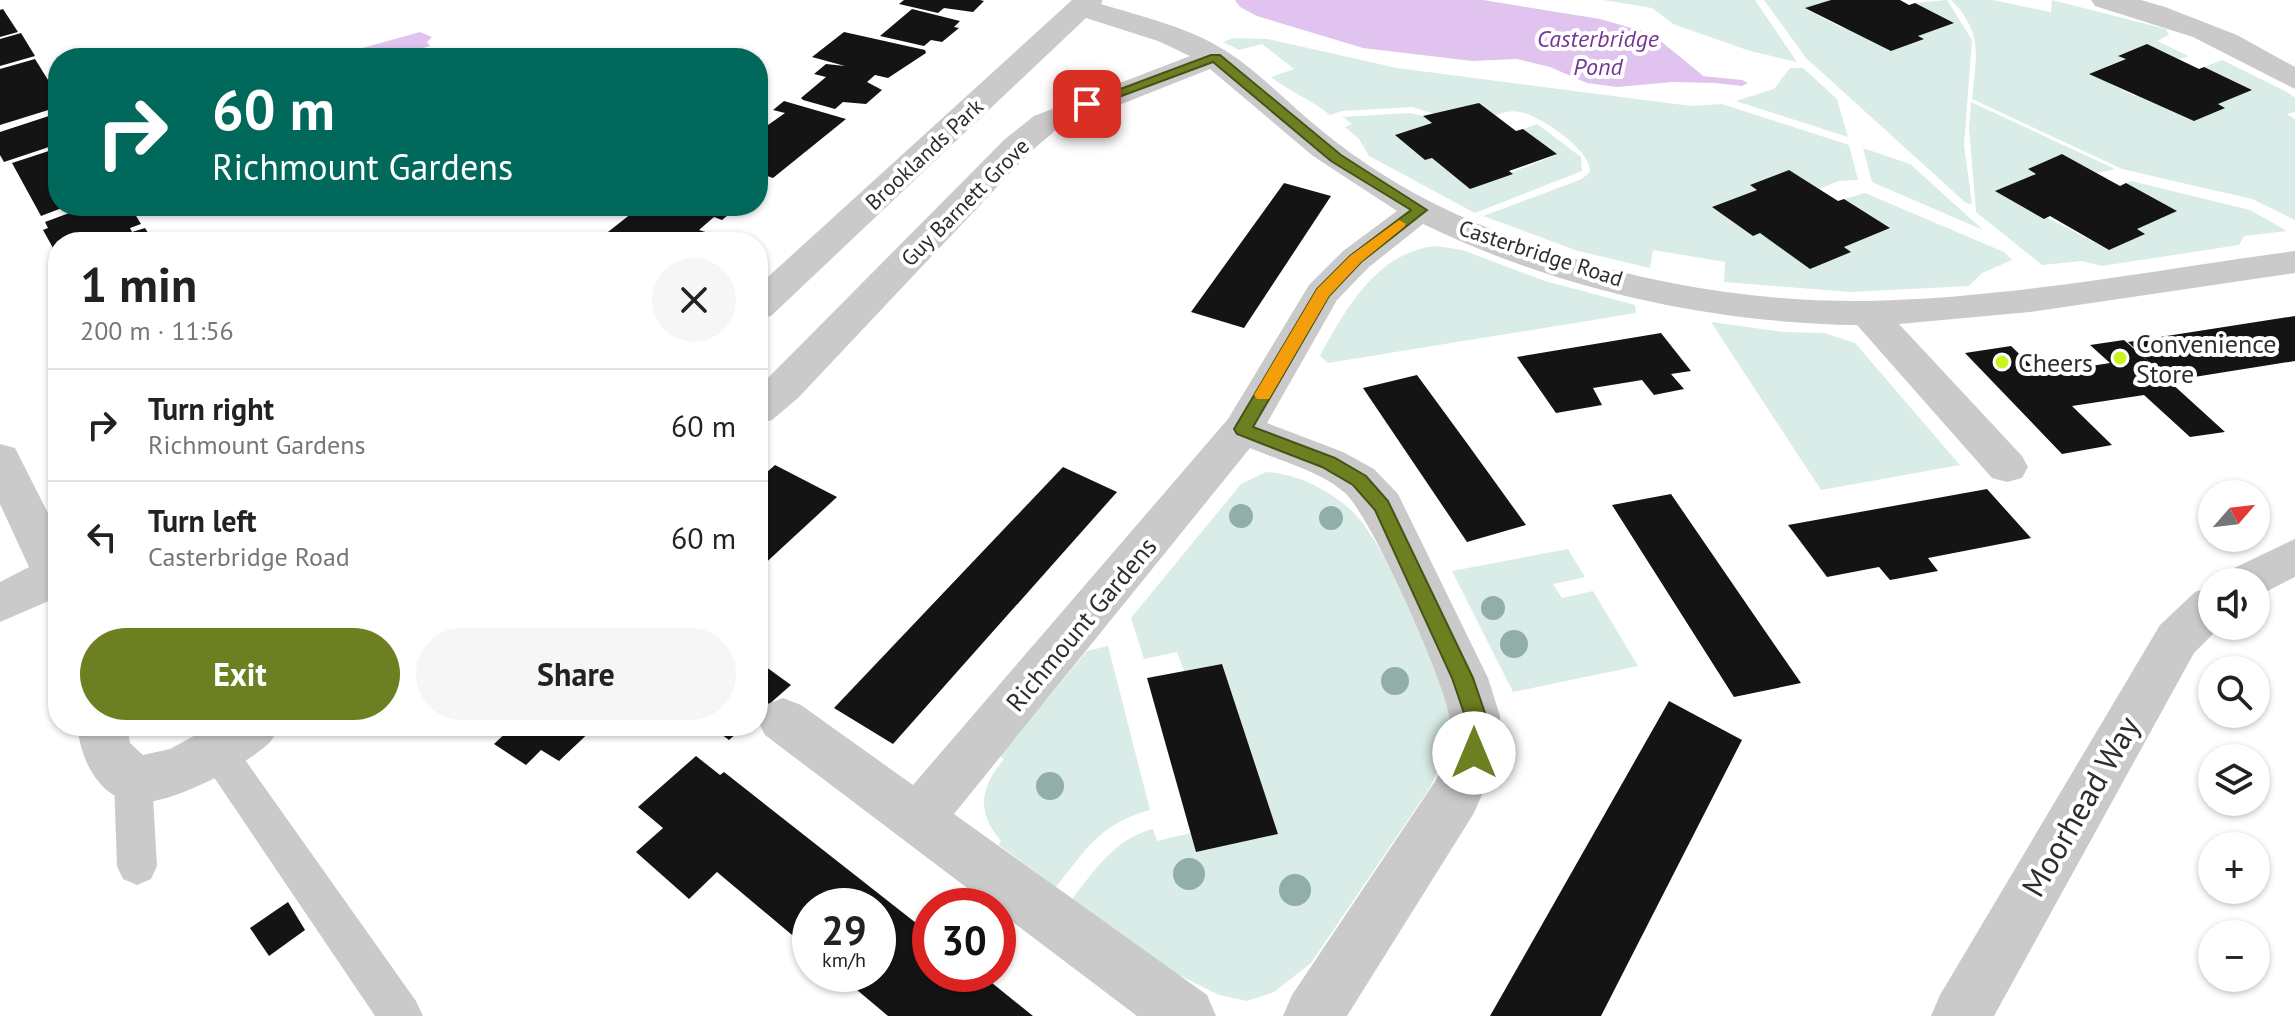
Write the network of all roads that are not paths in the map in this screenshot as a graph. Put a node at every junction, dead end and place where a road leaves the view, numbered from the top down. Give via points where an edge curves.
1 (2105, 0) edge
2 (1086, 4) edge
3 (2295, 54) edge
4 (1215, 57) junction
5 (2263, 59) junction
6 (2295, 80) edge
7 (1420, 210) junction
8 (2295, 262) edge
9 (768, 298) edge
10 (1867, 313) junction
11 (768, 402) edge
12 (1243, 429) junction
13 (0, 459) edge
14 (2007, 467) dead end
15 (2295, 556) edge
16 (48, 558) edge
17 (2270, 575) edge
18 (48, 581) edge
19 (0, 603) edge
20 (2198, 625) edge
21 (783, 720) dead end
22 (103, 736) edge
23 (235, 739) edge
24 (150, 778) junction
25 (918, 819) junction
26 (137, 866) dead end
27 (401, 1016) edge
28 (1186, 1016) edge
29 (1313, 1016) edge
30 (1961, 1016) edge

1 - 5 street via 2212,33
2 - 4 street, Casterbridge Road
2 - 9 street, Brooklands Park
3 - 5 street
4 - 7 street, Casterbridge Road via 1336,158
4 - 11 street, Guy Barnett Grove via 1045,123
5 - 6 street
7 - 10 street, Casterbridge Road via 1531,255 1653,288 1751,305
7 - 12 street, Richmount Gardens via 1322,293
8 - 10 street, Casterbridge Road via 2002,303
10 - 14 street
12 - 25 street, Richmount Gardens
12 - 29 street via 1359,480 1382,506 1463,678 1475,716 1474,753 1455,796
13 - 16 street
15 - 17 street, Moorhead Way
18 - 19 street
20 - 30 street, Moorhead Way via 2177,639
21 - 25 street
22 - 24 street via 106,753
23 - 24 street
23 - 27 lane
24 - 26 lane
25 - 28 street

